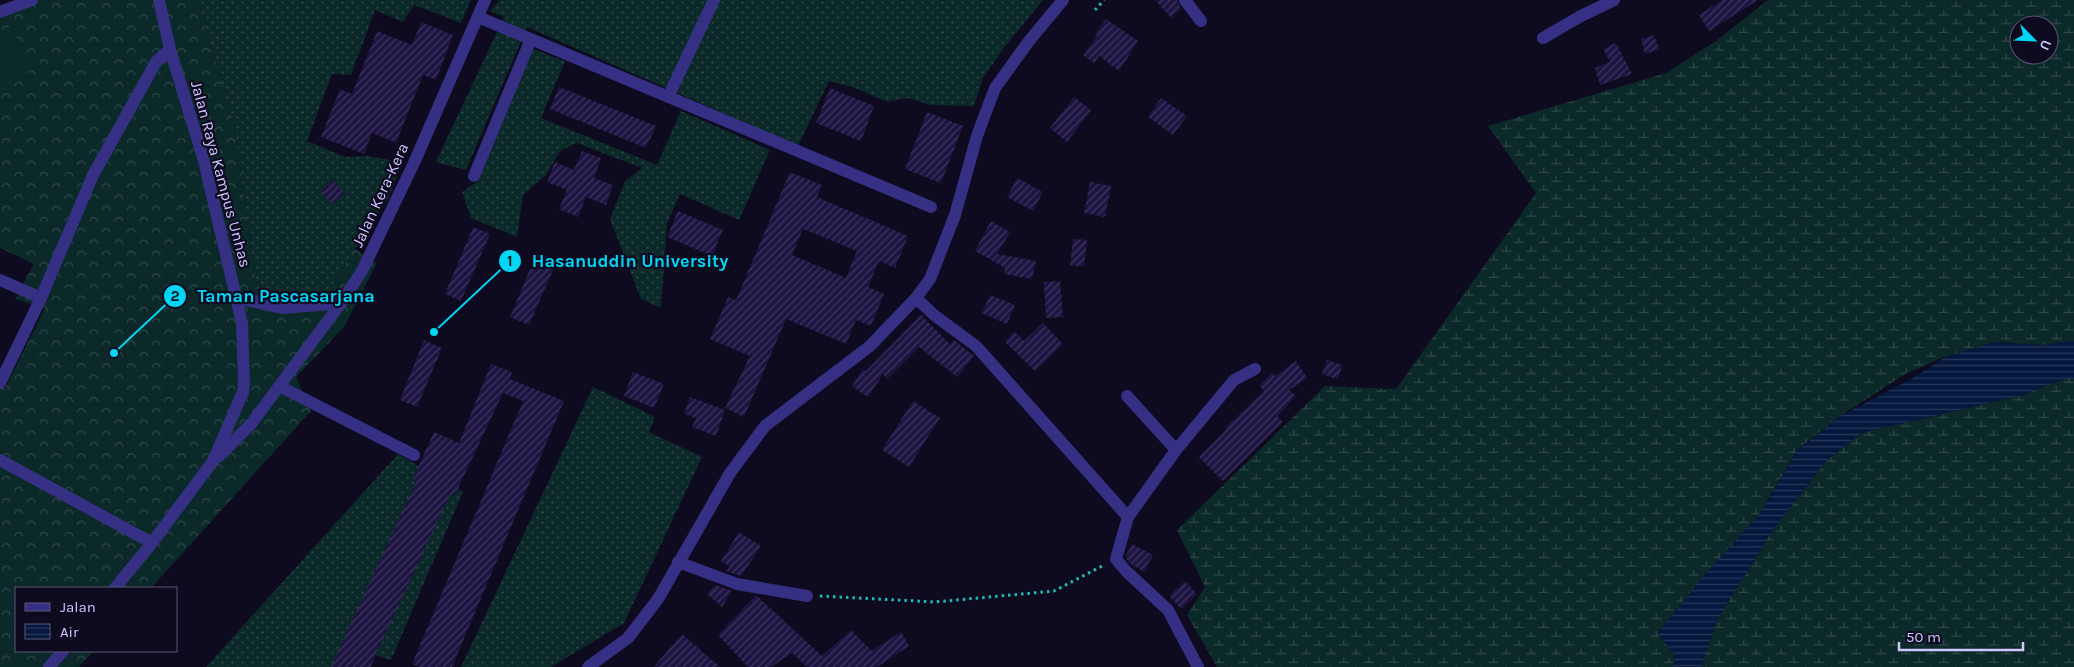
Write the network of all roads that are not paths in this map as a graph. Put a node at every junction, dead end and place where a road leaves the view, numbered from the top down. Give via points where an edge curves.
1 (32, 0) edge
2 (159, 0) edge
3 (485, 0) edge
4 (714, 0) edge
5 (1063, 0) edge
6 (1185, 0) edge
7 (1614, 0) edge
8 (0, 12) edge
9 (478, 17) junction
10 (1201, 21) dead end
11 (1543, 38) dead end
12 (531, 39) junction
13 (170, 48) junction
14 (668, 97) junction
15 (474, 176) dead end
16 (931, 207) dead end
17 (0, 280) edge
18 (41, 298) junction
19 (236, 298) junction
20 (920, 302) junction
21 (341, 303) junction
22 (1255, 369) dead end
23 (0, 383) edge
24 (279, 386) junction
25 (1127, 396) dead end
26 (1176, 450) junction
27 (414, 455) dead end
28 (0, 460) edge
29 (214, 461) junction
30 (1128, 517) junction
31 (152, 543) junction
32 (678, 562) junction
33 (116, 587) edge
34 (807, 596) road end
35 (62, 652) edge
36 (49, 667) edge
37 (588, 667) edge
38 (1198, 667) edge

1 - 8 street
2 - 13 street, Jalan Raya Kampus Unhas
3 - 9 street, Jalan Kera-Kera
4 - 14 street
5 - 20 street via 994,88 955,215
6 - 10 street
7 - 11 street
9 - 12 street
9 - 21 street, Jalan Kera-Kera via 414,163 362,271
12 - 14 street
12 - 15 street
13 - 18 street via 156,62 93,175
13 - 19 street, Jalan Raya Kampus Unhas via 204,161
14 - 16 street
17 - 18 street
18 - 23 street
19 - 21 street via 282,308
19 - 29 street, Jalan Raya Kampus Unhas via 242,323 243,392
20 - 30 street via 976,346
20 - 32 street via 870,346 765,426 730,474
21 - 24 street, Jalan Kera-Kera
22 - 26 street via 1234,380
24 - 27 street
24 - 29 street, Jalan Kera-Kera via 251,424
25 - 26 street
26 - 30 street
28 - 31 street
29 - 31 street, Jalan Raya Kampus Unhas
30 - 38 street via 1116,559 1168,610
31 - 33 street, Jalan Raya Kampus Unhas
32 - 34 street via 737,584
32 - 37 street via 658,599 628,638
35 - 36 street

